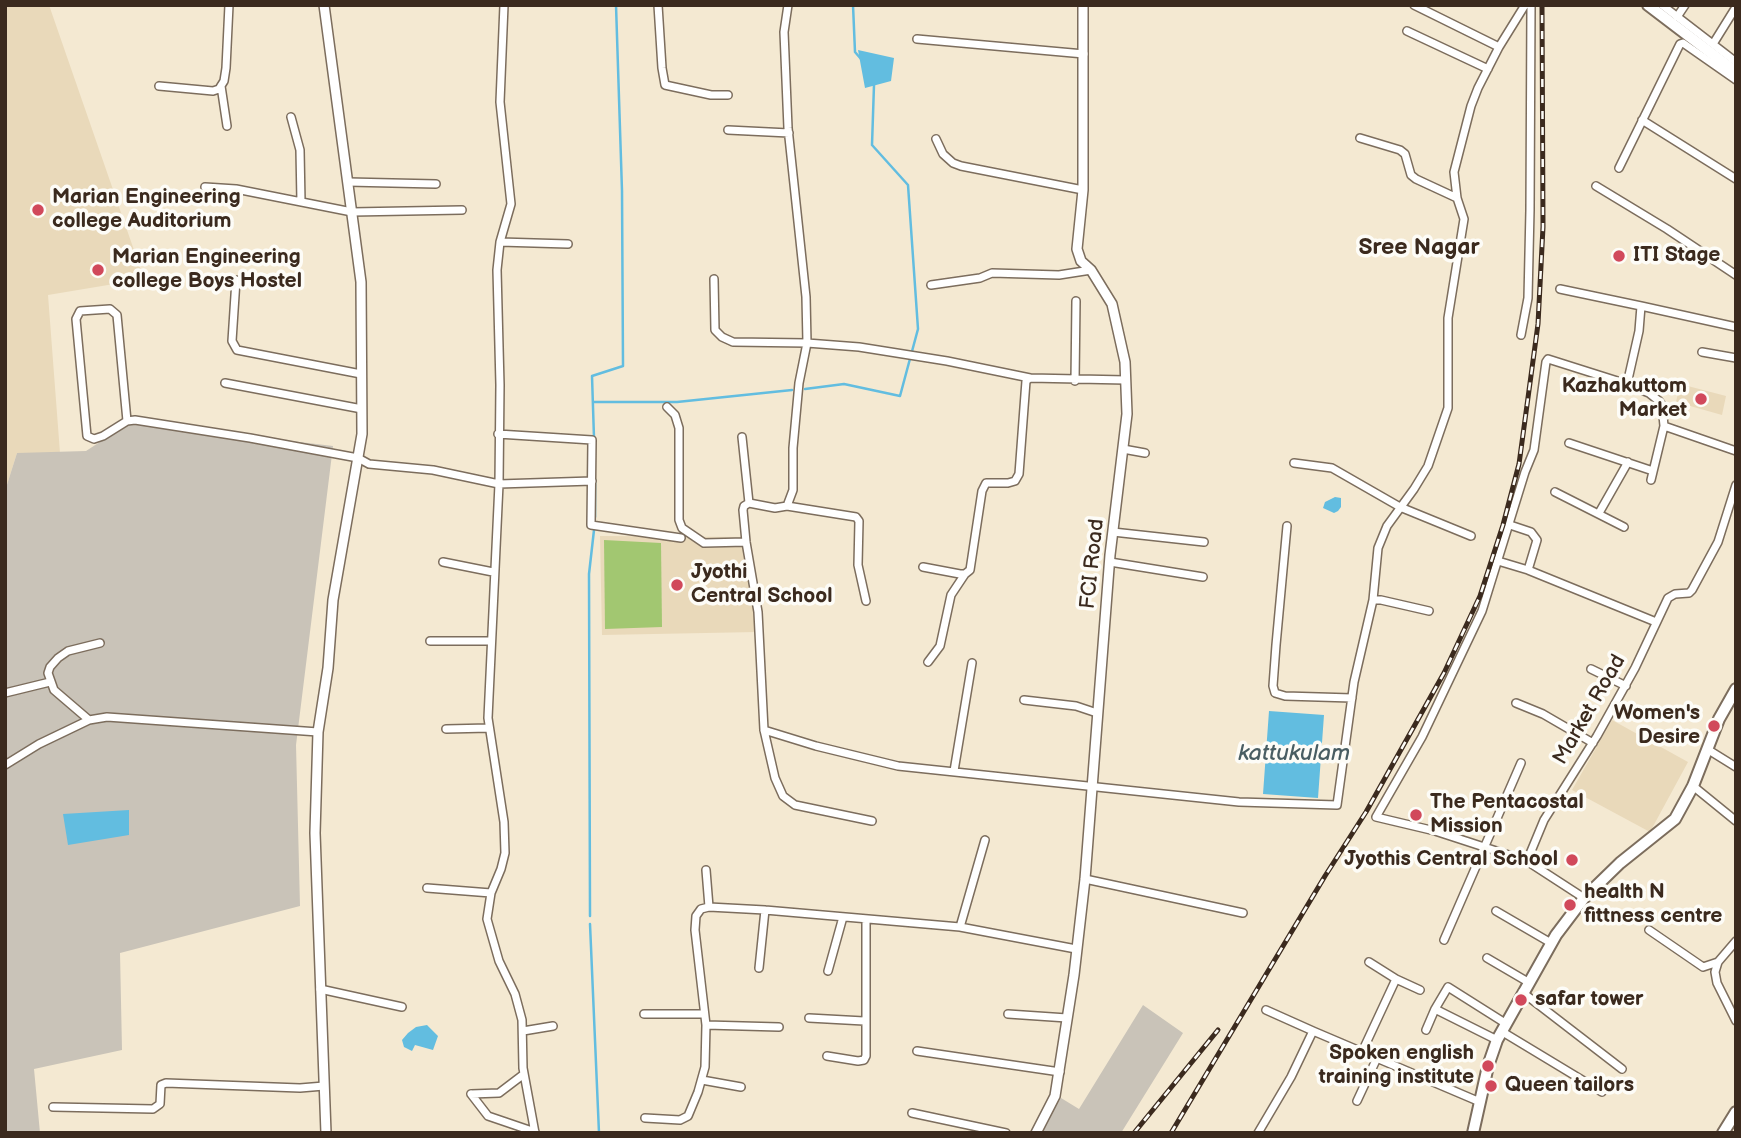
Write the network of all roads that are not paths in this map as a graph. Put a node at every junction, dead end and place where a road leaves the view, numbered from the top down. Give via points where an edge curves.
1 (229, 5) edge
2 (324, 5) edge
3 (504, 5) edge
4 (658, 5) edge
5 (788, 5) edge
6 (1083, 5) edge
7 (1414, 5) edge
8 (1525, 5) edge
9 (1531, 5) edge
10 (1648, 5) edge
11 (1662, 5) edge
12 (1685, 5) edge
13 (1736, 7) edge
14 (1677, 17) junction
15 (1407, 32) dead end
16 (917, 38) dead end
17 (1713, 44) junction
18 (1499, 47) junction
19 (1084, 54) junction
20 (1736, 62) edge
21 (1488, 69) junction
22 (1736, 72) edge
23 (1736, 80) edge
24 (221, 85) junction
25 (159, 86) dead end
26 (728, 94) dead end
27 (290, 117) dead end
28 (1642, 120) junction
29 (227, 126) dead end
30 (728, 130) dead end
31 (789, 134) junction
32 (1360, 138) dead end
33 (936, 139) dead end
34 (1619, 169) dead end
35 (1736, 179) edge
36 (348, 182) junction
37 (436, 184) dead end
38 (1596, 186) dead end
39 (205, 187) dead end
40 (1083, 190) junction
41 (1457, 198) junction
42 (301, 202) junction
43 (462, 210) dead end
44 (352, 212) junction
45 (500, 242) junction
46 (568, 244) dead end
47 (1091, 271) junction
48 (1736, 275) edge
49 (714, 279) dead end
50 (236, 280) dead end
51 (931, 285) dead end
52 (1560, 289) dead end
53 (1076, 301) dead end
54 (1641, 306) junction
55 (1736, 327) edge
56 (1521, 335) dead end
57 (807, 343) junction
58 (1702, 352) dead end
59 (1736, 358) edge
60 (361, 374) junction
61 (1030, 378) junction
62 (1126, 380) junction
63 (1075, 381) junction
64 (225, 383) dead end
65 (1627, 384) junction
66 (667, 407) dead end
67 (362, 409) junction
68 (127, 421) junction
69 (1664, 426) junction
70 (498, 434) junction
71 (742, 438) dead end
72 (1569, 443) dead end
73 (1123, 449) junction
74 (1736, 451) edge
75 (1145, 453) dead end
76 (358, 458) junction
77 (1628, 462) junction
78 (1294, 463) dead end
79 (1654, 471) junction
80 (1651, 480) dead end
81 (592, 481) junction
82 (499, 484) junction
83 (1736, 485) edge
84 (1555, 492) dead end
85 (749, 503) junction
86 (787, 506) junction
87 (1400, 507) junction
88 (1599, 513) junction
89 (1510, 525) junction
90 (1287, 526) dead end
91 (1624, 527) dead end
92 (1113, 532) junction
93 (1471, 536) dead end
94 (681, 538) dead end
95 (746, 542) junction
96 (1204, 542) dead end
97 (1498, 561) junction
98 (443, 562) dead end
99 (1110, 562) junction
100 (923, 567) dead end
101 (1528, 570) junction
102 (493, 572) junction
103 (965, 574) junction
104 (1203, 577) dead end
105 (1373, 600) junction
106 (866, 601) dead end
107 (1429, 611) dead end
108 (1656, 622) junction
109 (430, 641) dead end
110 (491, 641) junction
111 (100, 643) dead end
112 (928, 662) dead end
113 (972, 663) dead end
114 (1591, 669) dead end
115 (50, 682) junction
116 (1626, 686) junction
117 (1736, 690) edge
118 (5, 693) edge
119 (1352, 698) junction
120 (1024, 701) dead end
121 (1516, 703) dead end
122 (1097, 713) junction
123 (89, 720) junction
124 (489, 728) junction
125 (446, 729) dead end
126 (764, 730) junction
127 (318, 732) junction
128 (1593, 743) junction
129 (1707, 749) junction
130 (1521, 763) dead end
131 (5, 765) edge
132 (1736, 767) edge
133 (954, 771) junction
134 (1693, 786) junction
135 (1091, 788) junction
136 (872, 821) dead end
137 (1736, 821) edge
138 (985, 840) dead end
139 (1485, 847) junction
140 (1527, 861) junction
141 (706, 870) dead end
142 (1085, 879) junction
143 (427, 888) dead end
144 (491, 893) junction
145 (1584, 898) junction
146 (709, 907) junction
147 (765, 910) junction
148 (1496, 911) dead end
149 (1243, 913) dead end
150 (843, 917) junction
151 (866, 919) junction
152 (960, 926) junction
153 (1649, 930) dead end
154 (1444, 940) dead end
155 (1736, 941) edge
156 (1551, 943) junction
157 (1076, 949) junction
158 (1487, 958) dead end
159 (1369, 962) dead end
160 (1718, 962) junction
161 (759, 968) dead end
162 (828, 971) dead end
163 (1396, 979) junction
164 (1525, 987) junction
165 (320, 989) junction
166 (1420, 990) dead end
167 (402, 1007) dead end
168 (1435, 1009) junction
169 (1266, 1010) dead end
170 (644, 1014) dead end
171 (704, 1014) junction
172 (1008, 1014) dead end
173 (809, 1018) dead end
174 (1067, 1018) junction
175 (864, 1021) junction
176 (1736, 1021) edge
177 (706, 1025) junction
178 (553, 1026) dead end
179 (779, 1027) dead end
180 (1426, 1030) dead end
181 (523, 1031) junction
182 (1313, 1031) junction
183 (1501, 1031) junction
184 (917, 1051) dead end
185 (1362, 1052) junction
186 (827, 1056) dead end
187 (1377, 1058) junction
188 (1622, 1069) dead end
189 (1060, 1072) junction
190 (524, 1074) junction
191 (702, 1080) junction
192 (324, 1086) junction
193 (741, 1087) dead end
194 (1602, 1092) dead end
195 (1357, 1101) dead end
196 (1480, 1102) junction
197 (53, 1107) dead end
198 (1736, 1112) edge
199 (912, 1114) dead end
200 (645, 1118) dead end
201 (1736, 1122) edge
202 (326, 1133) edge
203 (535, 1133) edge
204 (1006, 1133) edge
205 (1036, 1133) edge
206 (1258, 1133) edge
207 (1473, 1133) edge
208 (1723, 1133) edge
209 (1729, 1133) edge

1 - 24 street
2 - 36 street
3 - 45 street via 499,98 511,204
4 - 26 street via 665,85
5 - 31 street via 784,33
6 - 19 street, FCI Road
7 - 18 street
8 - 18 street
9 - 56 street via 1528,298
10 - 22 main road
11 - 14 street
12 - 14 street
13 - 17 street
14 - 17 street
15 - 21 street
16 - 19 street
17 - 20 street
18 - 21 street
19 - 40 street, FCI Road
21 - 41 street via 1471,107 1454,172
23 - 28 street via 1683,43
24 - 25 street via 213,91
24 - 29 street
27 - 42 street via 300,150
28 - 34 street
28 - 35 street
30 - 31 street
31 - 57 street
32 - 41 street via 1400,150 1411,175
33 - 40 street via 953,163
36 - 37 street
36 - 44 street
38 - 48 street
39 - 42 street
40 - 47 street, FCI Road via 1077,249
41 - 87 street via 1464,219 1448,318 1448,408 1428,466
42 - 44 street
43 - 44 street
44 - 60 street via 361,282
45 - 46 street
45 - 70 street
47 - 51 street via 992,273
47 - 62 street, FCI Road via 1112,304
49 - 57 street via 715,330 722,337 733,342
50 - 60 street via 232,341 237,350
52 - 54 street
53 - 63 street
54 - 55 street
54 - 65 street
57 - 61 street via 859,347
57 - 86 street via 799,383 793,490
58 - 59 street
60 - 67 street
61 - 63 street
61 - 103 street via 1024,389 1019,474 1009,483 986,483 970,570
62 - 63 street
62 - 73 street, FCI Road
64 - 67 street
65 - 69 street via 1659,401
65 - 89 street via 1548,359 1536,442
66 - 95 street via 679,428 678,520 682,528 704,543
67 - 76 street
68 - 68 street via 117,315 110,309 80,311 76,319 87,436 103,436
68 - 76 street
69 - 74 street
69 - 79 street
70 - 81 street via 592,440
70 - 82 street
71 - 85 street
72 - 77 street
73 - 75 street
73 - 92 street, FCI Road
76 - 82 street via 369,464 433,470
76 - 127 street via 333,600
77 - 79 street
77 - 88 street
78 - 87 street via 1332,468
79 - 80 street
81 - 82 street
81 - 94 street via 591,525
82 - 102 street
83 - 108 street, Market Road via 1718,542 1692,590 1671,595
84 - 88 street
85 - 86 street
85 - 95 street via 743,510
86 - 106 street via 856,517 858,565
87 - 93 street
87 - 105 street via 1378,548
88 - 91 street
89 - 97 street
89 - 101 street via 1531,532 1537,540
90 - 119 street via 1275,693
92 - 96 street
92 - 99 street, FCI Road
95 - 126 street via 758,612
97 - 101 street
97 - 139 street via 1482,611 1422,737 1376,817
98 - 102 street
99 - 104 street
99 - 122 street, FCI Road
100 - 103 street
101 - 108 street
102 - 110 street
103 - 112 street via 951,595 940,646
105 - 107 street
105 - 119 street
108 - 116 street, Market Road
109 - 110 street
110 - 124 street
111 - 115 street via 58,657 50,667
113 - 133 street
114 - 116 street
115 - 118 street
115 - 123 street
116 - 128 street, Market Road
117 - 129 main road
119 - 135 street via 1337,805 1239,802
120 - 122 street via 1076,706
121 - 128 street
122 - 135 street, FCI Road
123 - 127 street via 107,717
123 - 131 street
124 - 125 street
124 - 144 street via 505,852
126 - 133 street via 898,766
126 - 136 street via 783,796 795,805
127 - 165 street
128 - 140 street, Market Road via 1544,820
129 - 132 street
129 - 134 main road
130 - 139 street
133 - 135 street
134 - 137 street
134 - 145 main road via 1675,819
135 - 142 street, FCI Road
138 - 152 street
139 - 140 street
139 - 154 street
140 - 145 street
141 - 146 street
142 - 149 street
142 - 157 street, FCI Road
143 - 144 street
144 - 181 street via 489,928 515,994
145 - 156 main road
146 - 147 street
146 - 171 street via 699,911 695,920
147 - 150 street
147 - 161 street
148 - 156 street
150 - 151 street
150 - 162 street
151 - 152 street
151 - 175 street
152 - 157 street
153 - 160 street via 1703,967
155 - 160 street
156 - 164 main road
157 - 174 street, FCI Road
158 - 164 street
159 - 163 street
160 - 176 street via 1717,983
163 - 166 street
163 - 185 street
164 - 183 main road
164 - 188 street
165 - 167 street
165 - 192 street
168 - 180 street
168 - 183 street
168 - 183 street via 1448,987
169 - 182 street
170 - 171 street
171 - 177 street
172 - 174 street
173 - 175 street
174 - 189 street, FCI Road
175 - 186 street via 864,1060
177 - 179 street
177 - 191 street
178 - 181 street
181 - 190 street
182 - 185 street
182 - 206 street
183 - 194 street
183 - 196 main road
184 - 189 street
185 - 187 street
187 - 195 street
187 - 196 street
189 - 205 street, FCI Road via 1055,1096
190 - 203 street
190 - 203 street via 499,1093 471,1094 488,1116
191 - 193 street
191 - 200 street via 686,1118
192 - 197 street via 166,1083 161,1085 160,1104 153,1109
192 - 202 street
196 - 207 main road
198 - 208 main road
199 - 204 street
201 - 209 main road

